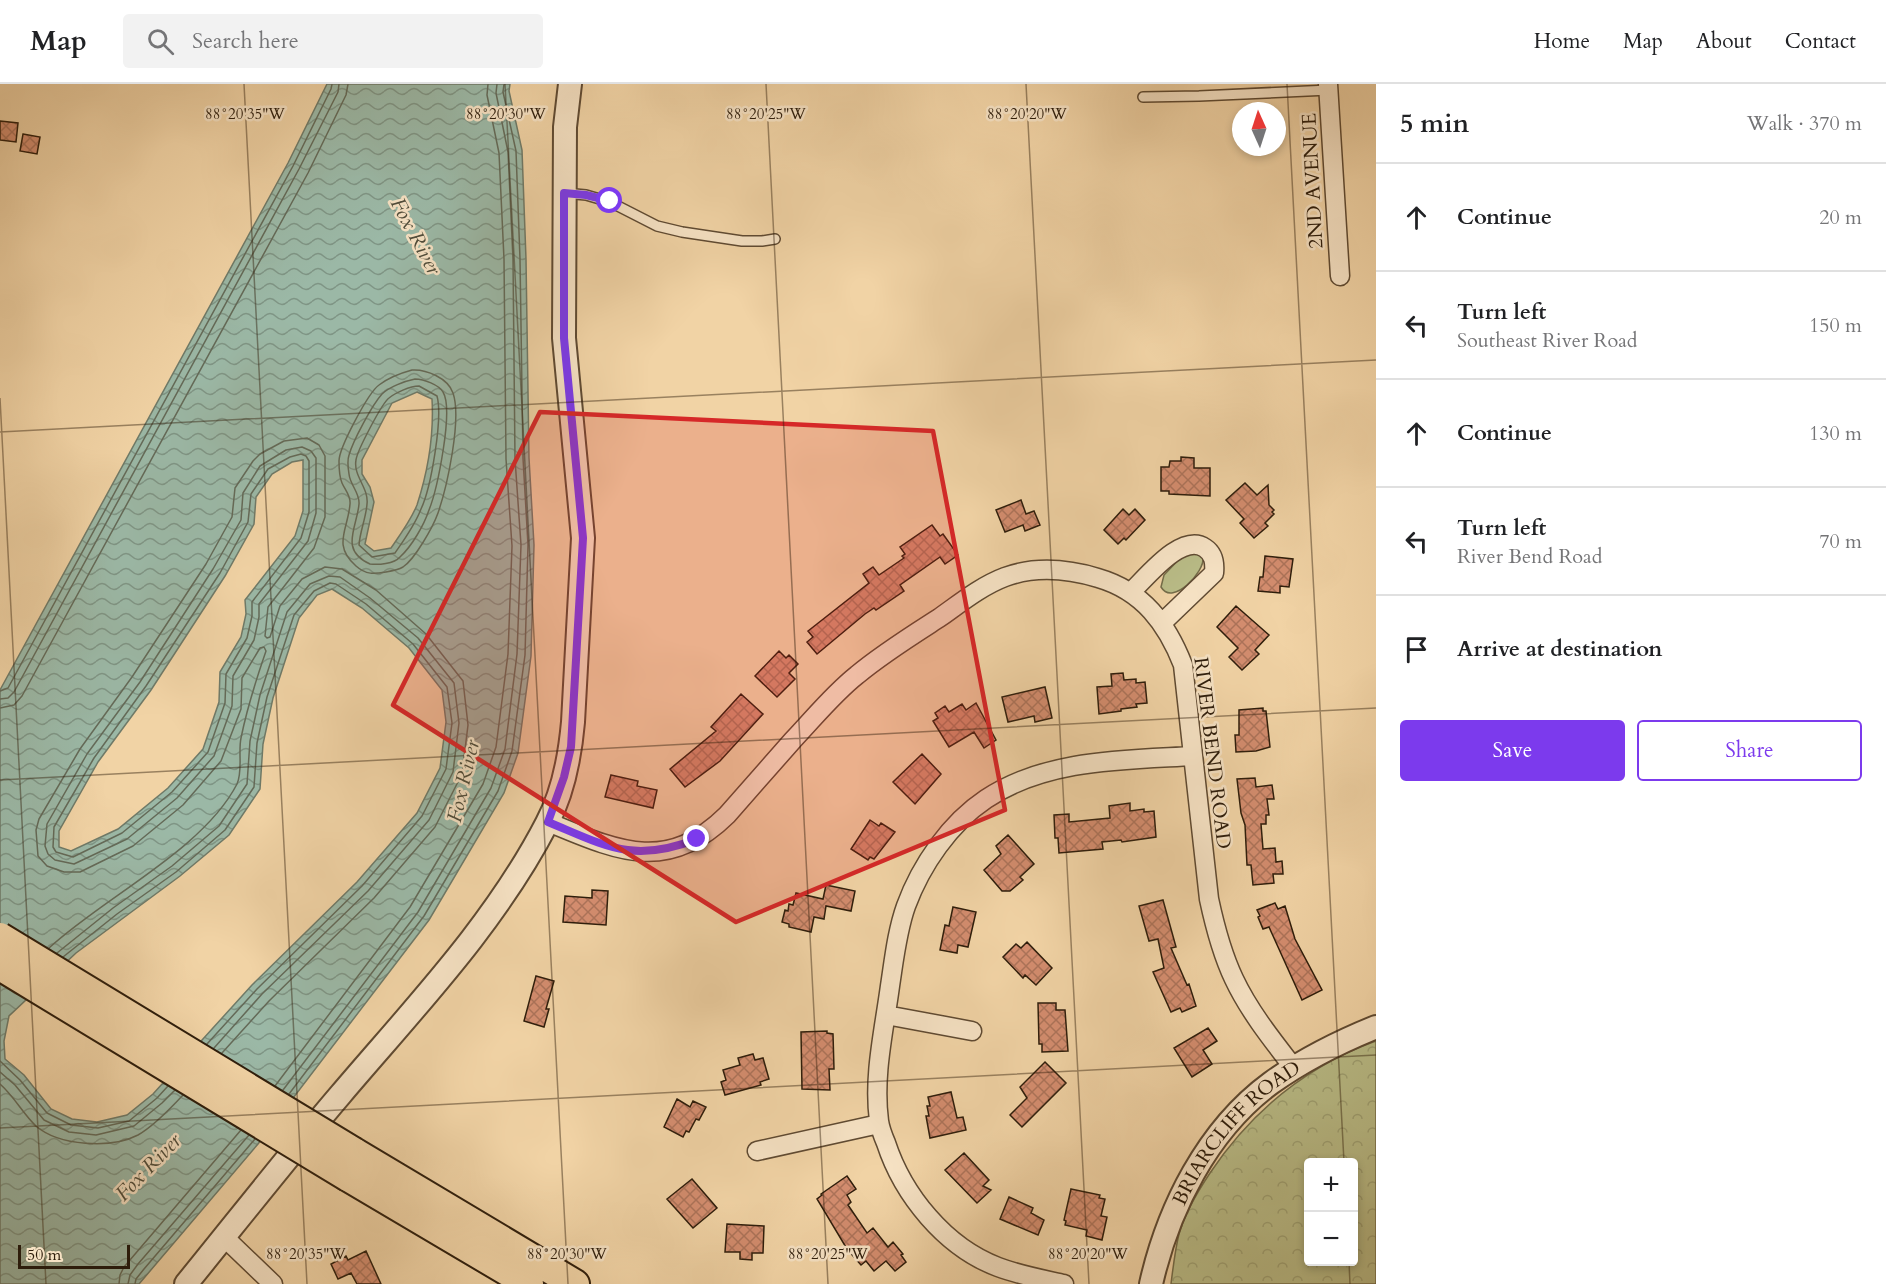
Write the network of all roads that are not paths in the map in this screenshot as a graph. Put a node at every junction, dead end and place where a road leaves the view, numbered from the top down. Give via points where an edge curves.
1 (570, 84) edge
2 (1329, 87) edge
3 (1143, 97) dead end
4 (564, 193) junction
5 (775, 239) dead end
6 (1340, 276) dead end
7 (1131, 592) junction
8 (1162, 622) junction
9 (1192, 756) junction
10 (548, 822) junction
11 (0, 937) edge
12 (0, 966) edge
13 (886, 1015) junction
14 (1376, 1027) edge
15 (972, 1031) dead end
16 (1294, 1068) junction
17 (879, 1124) junction
18 (757, 1151) dead end
19 (351, 1164) junction
20 (224, 1237) junction
21 (251, 1277) edge
22 (186, 1284) edge
23 (273, 1284) edge
24 (529, 1284) edge
25 (575, 1284) edge
26 (1064, 1284) edge
27 (1151, 1284) edge

1 - 4 street
2 - 3 lane
2 - 6 street, 2ND AVENUE
4 - 5 lane via 610,201 657,226 682,232 742,241
4 - 10 street via 564,338 583,538 571,747
7 - 8 street, RIVER BEND ROAD
7 - 8 street via 1180,546 1193,543 1208,550 1214,573
7 - 10 street, RIVER BEND ROAD via 1104,579 1064,570 1024,572 979,591 857,675 818,712 712,829 697,839 660,851 638,852 617,849
8 - 9 street, RIVER BEND ROAD via 1183,665
9 - 13 street via 1098,763 1030,776 984,800 966,815 930,860 905,908
9 - 16 street, RIVER BEND ROAD via 1216,930 1234,981
10 - 20 street via 501,898 456,959
11 - 19 main road, bridge
12 - 19 main road, bridge
13 - 15 street
13 - 17 street via 878,1075
14 - 16 street, BRIARCLIFF ROAD via 1341,1041
16 - 27 street, BRIARCLIFF ROAD via 1239,1112 1210,1147 1176,1206
17 - 18 street
17 - 26 street via 901,1179 943,1231 996,1267
19 - 24 main road
19 - 25 main road
20 - 21 street
20 - 22 street
21 - 23 street

